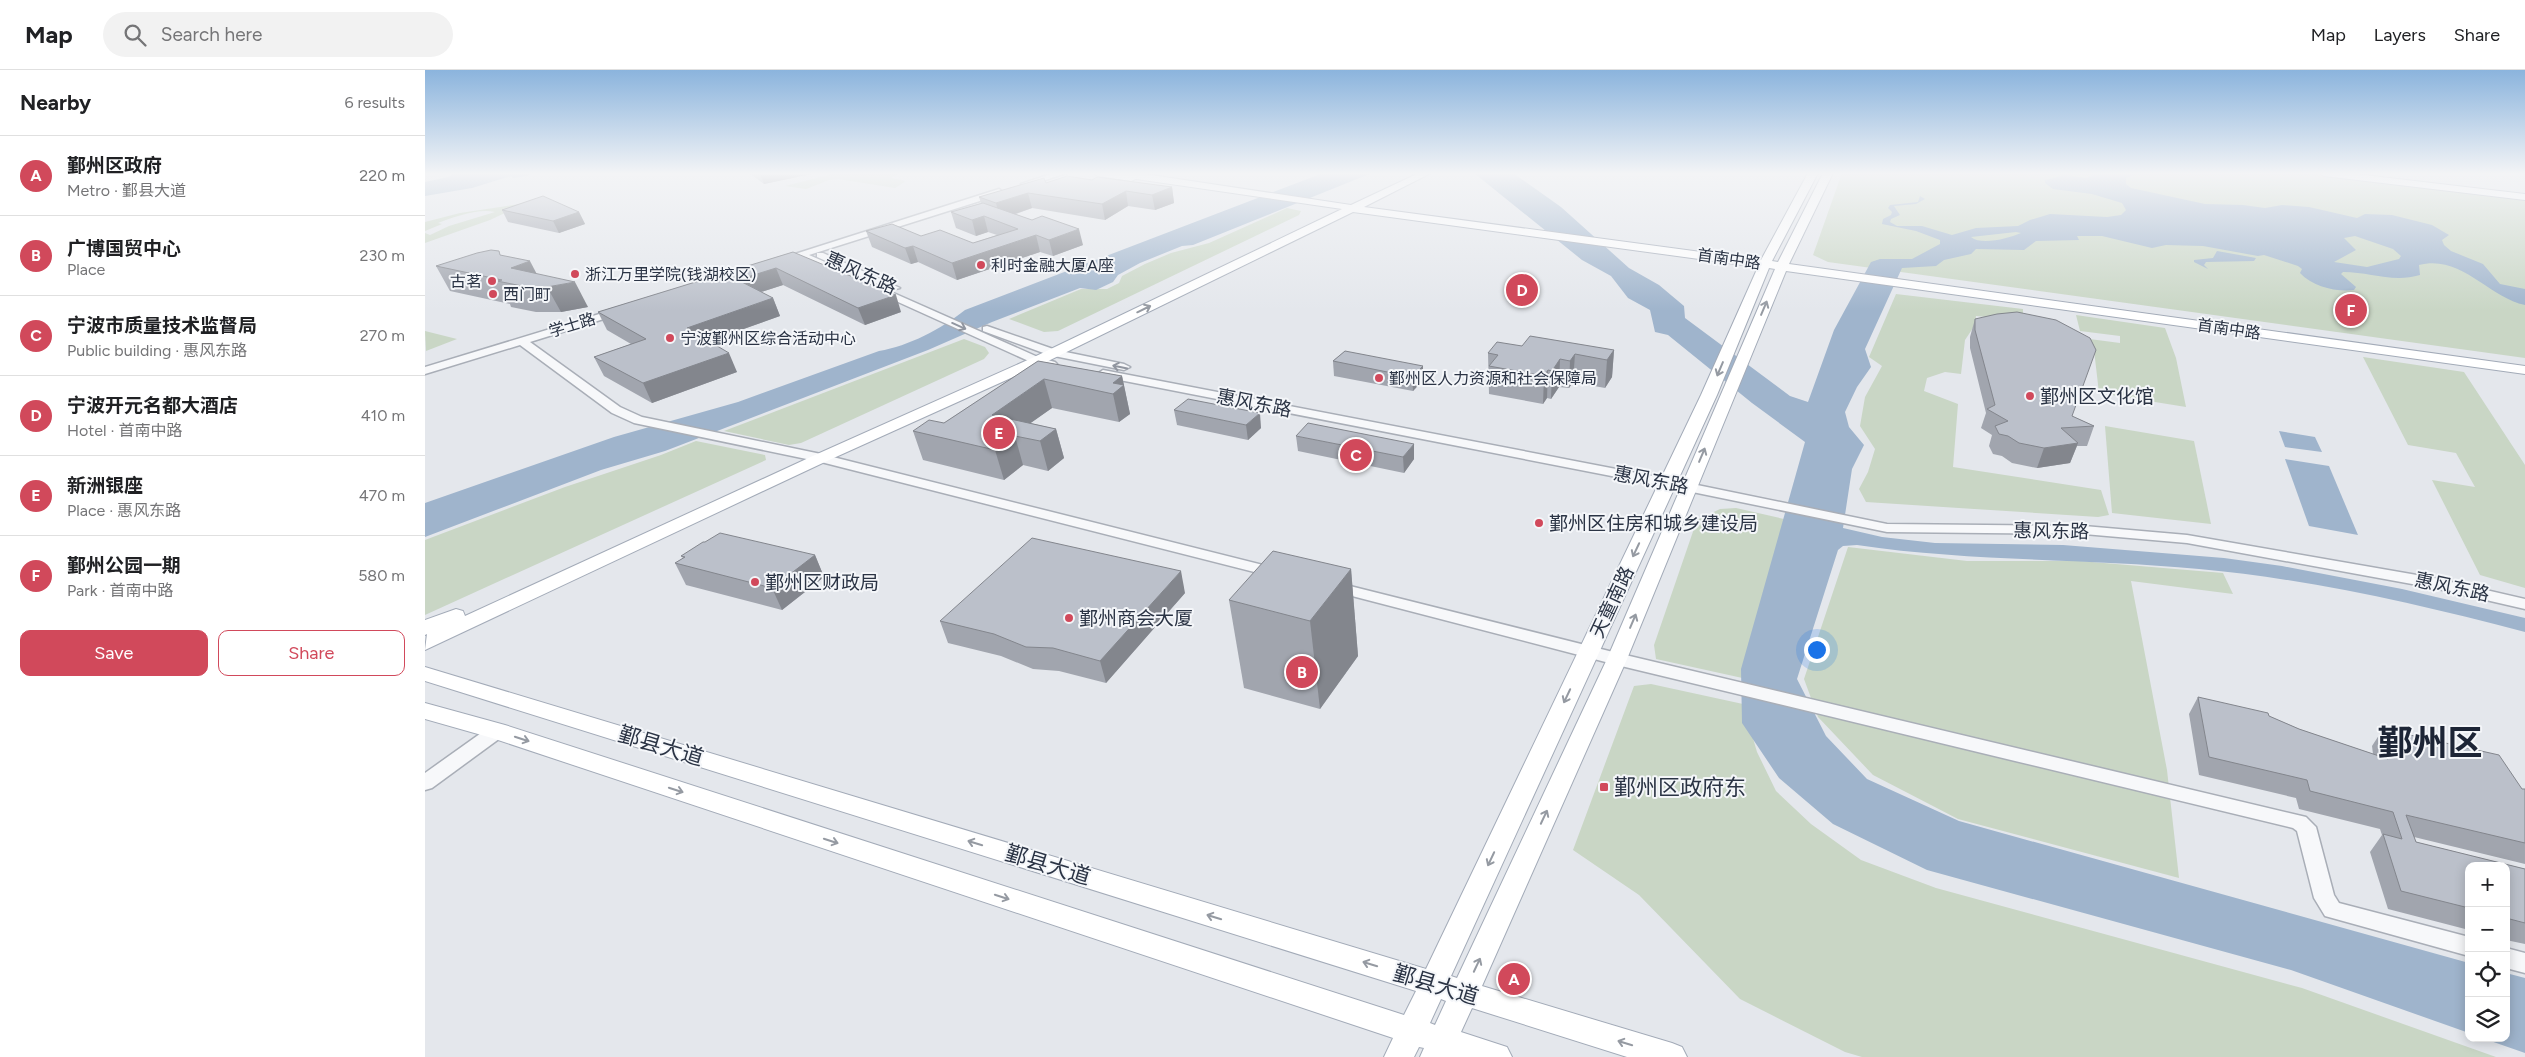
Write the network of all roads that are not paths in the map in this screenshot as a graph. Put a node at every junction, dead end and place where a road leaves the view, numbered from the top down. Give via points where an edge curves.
1 (914, 219) edge
2 (1303, 219) edge
3 (1331, 219) edge
4 (1433, 219) edge
5 (1789, 219) edge
6 (1805, 219) edge
7 (1522, 230) joint
8 (1605, 242) joint
9 (801, 254) junction
10 (1765, 264) junction
11 (1782, 266) junction
12 (633, 306) edge
13 (521, 341) junction
14 (1731, 342) joint
15 (1053, 353) junction
16 (1033, 354) junction
17 (2525, 370) edge
18 (425, 371) edge
19 (815, 456) junction
20 (1680, 482) junction
21 (1852, 518) junction
22 (1291, 576) edge
23 (1320, 584) edge
24 (2525, 597) edge
25 (2525, 604) edge
26 (425, 628) edge
27 (425, 643) edge
28 (1588, 652) junction
29 (1617, 659) junction
30 (425, 674) edge
31 (425, 711) edge
32 (497, 731) junction
33 (425, 783) edge
34 (2465, 946) edge
35 (2510, 959) edge
36 (2525, 963) edge
37 (1433, 984) junction
38 (1464, 993) junction
39 (1411, 1031) junction
40 (1439, 1049) edge
41 (1399, 1057) edge
42 (1497, 1057) edge
43 (1672, 1057) edge

1 - 9 street
2 - 16 main road
15 -> 3 main road
4 - 7 main road
5 - 10 main road, 天童南路
6 - 11 main road
7 - 8 main road
8 - 10 main road, 首南中路
9 -> 16 street, 惠风东路 via 978,335
9 - 16 street, 惠风东路 via 953,313
10 - 11 main road, 首南中路
10 - 14 main road, 天童南路
11 - 17 main road, 首南中路
20 -> 11 main road via 1734,380
12 - 13 street, 学士路
13 - 18 street, 学士路
13 - 19 street via 616,410 638,420
14 -> 20 main road, 天童南路 via 1709,395
15 - 16 main road
20 -> 15 street, 惠风东路
16 - 19 main road
16 - 20 street, 惠风东路
19 - 22 street
19 - 26 main road
19 - 27 main road
20 - 21 street, 惠风东路
20 -> 28 main road, 天童南路
29 -> 20 main road
21 - 24 street, 惠风东路 via 1899,524 2055,521 2179,530 2439,576
21 - 25 street, 惠风东路 via 1887,528 2083,530 2187,539 2434,583
23 - 28 street
28 - 29 street
28 -> 37 main road, 天童南路
29 - 34 street via 2299,822 2305,827 2324,898 2332,910
38 -> 29 main road
37 -> 30 main road, 鄞县大道
31 - 32 main road, 鄞县大道
32 - 33 street
32 -> 39 main road, 鄞县大道
35 - 36 street
37 - 38 main road, 鄞县大道
37 - 39 main road, 天童南路
38 - 40 main road
43 -> 38 main road, 鄞县大道
39 - 40 main road, 鄞县大道
39 - 41 main road
40 - 42 main road, 鄞县大道

